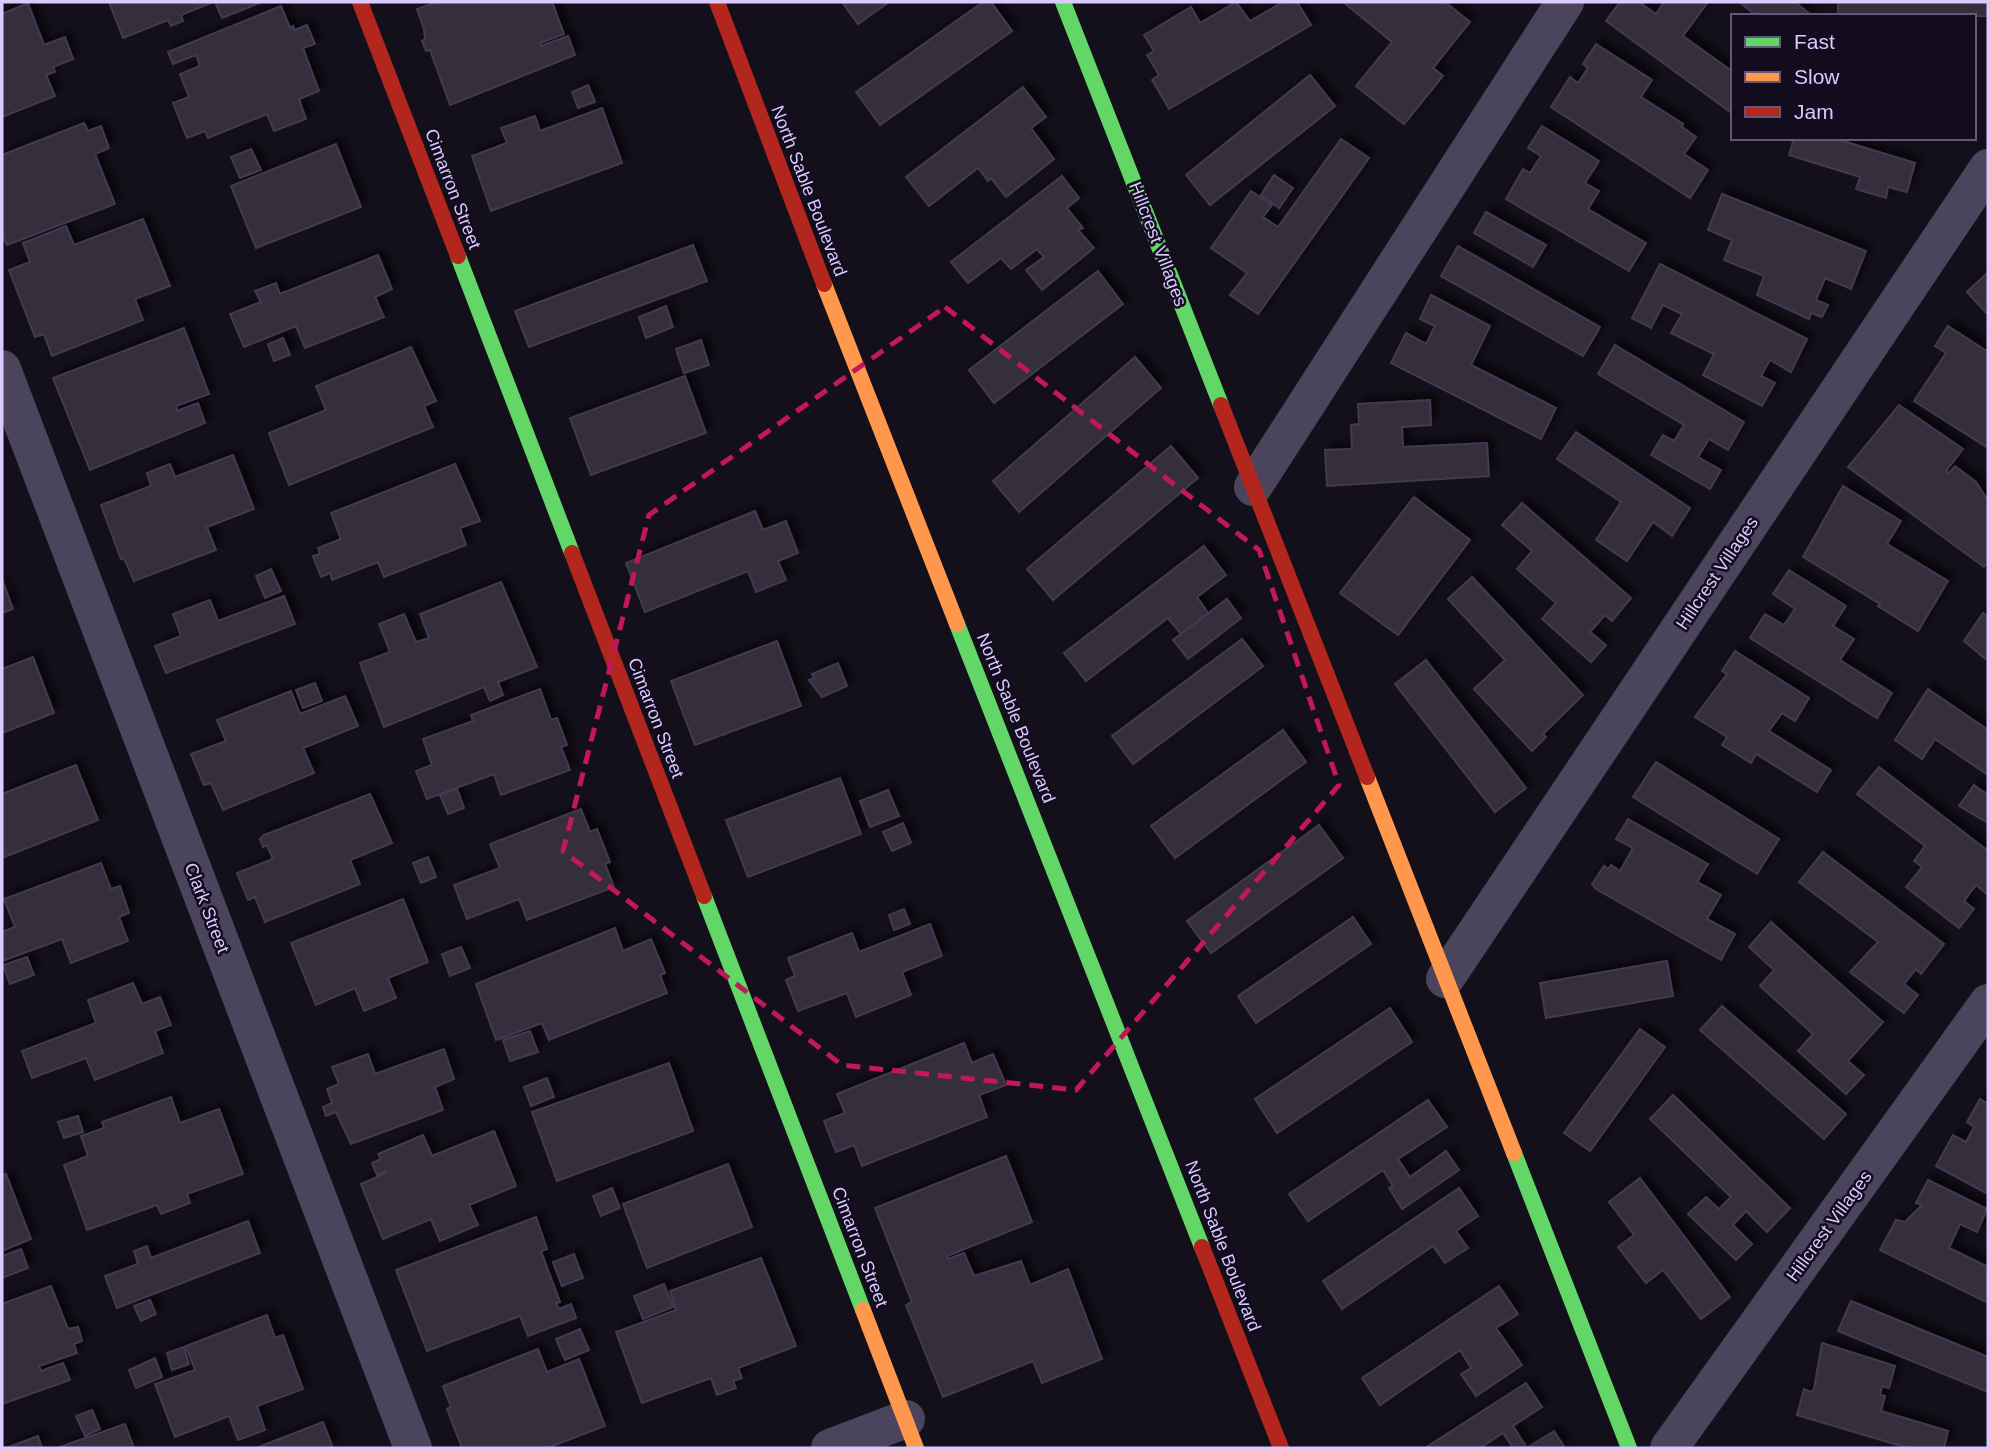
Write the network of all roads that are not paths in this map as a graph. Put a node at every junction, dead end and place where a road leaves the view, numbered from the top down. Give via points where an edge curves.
1 (360, 2) edge
2 (717, 2) edge
3 (1063, 2) edge
4 (1565, 2) edge
5 (1988, 168) edge
6 (2, 369) edge
7 (1253, 487) junction
8 (1445, 978) junction
9 (1988, 1003) edge
10 (911, 1434) edge
11 (413, 1448) edge
12 (830, 1448) edge
13 (1281, 1448) edge
14 (1629, 1448) edge
15 (1669, 1448) edge

1 - 10 street, Cimarron Street
2 - 13 street, North Sable Boulevard
3 - 7 street, Hillcrest Villages
4 - 7 street
5 - 8 street, Hillcrest Villages
6 - 11 street, Clark Street
7 - 8 street, Hillcrest Villages
8 - 14 street, Hillcrest Villages
9 - 15 street, Hillcrest Villages
10 - 12 street

